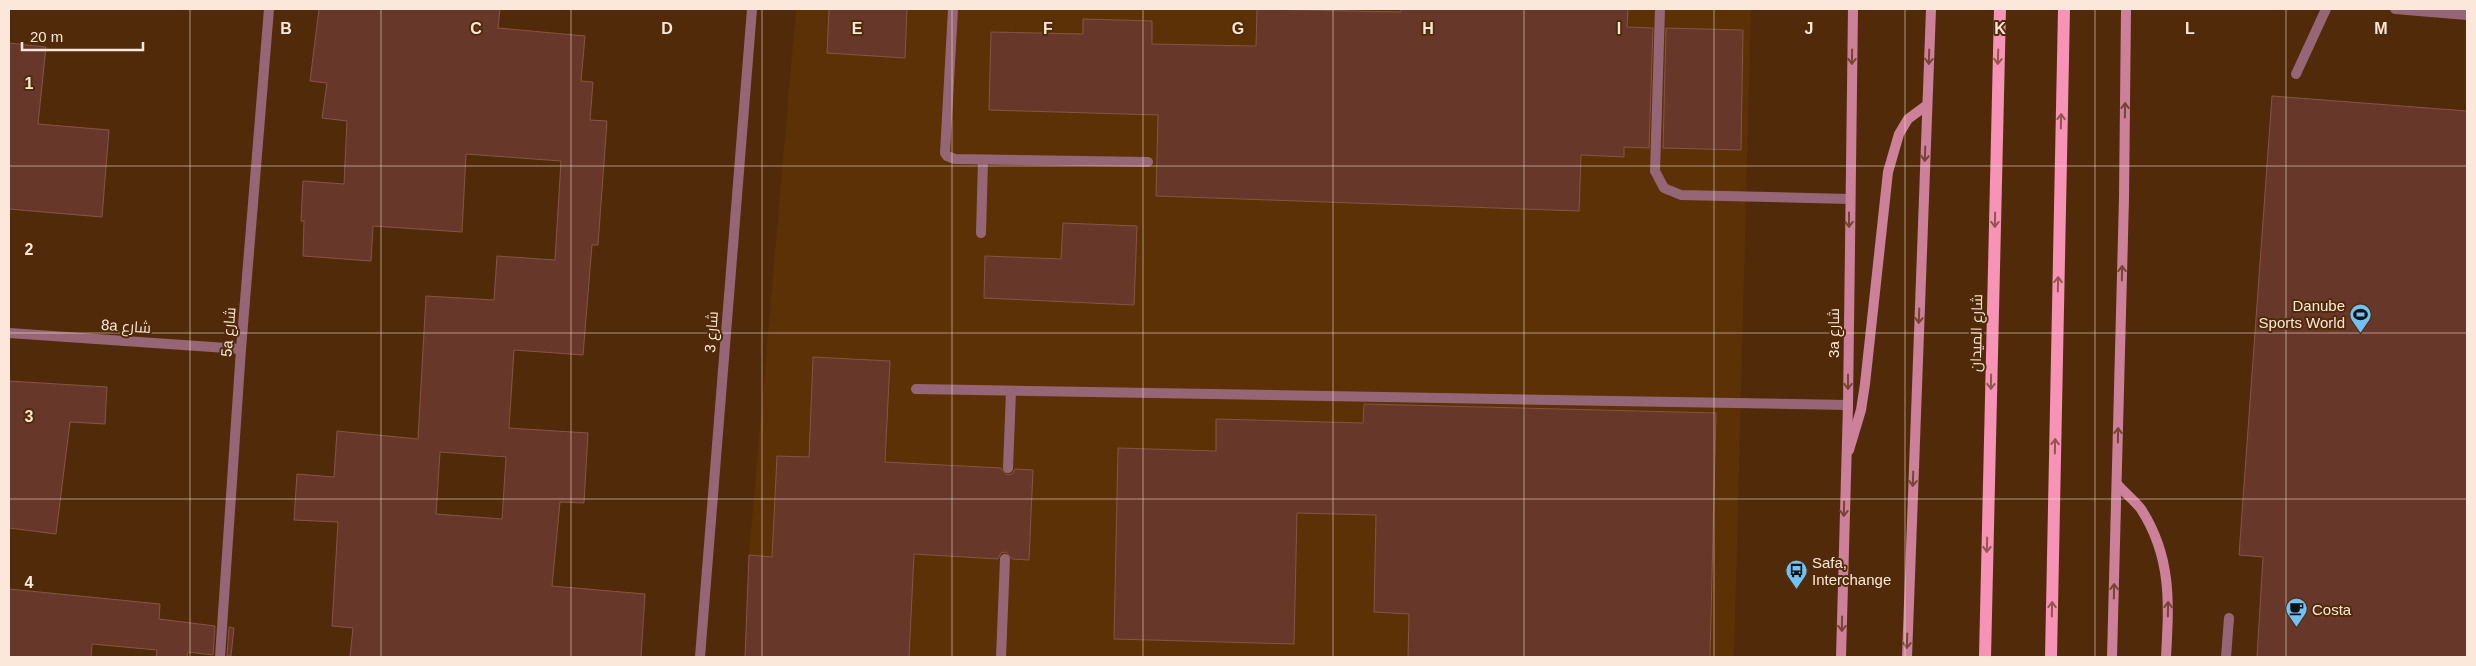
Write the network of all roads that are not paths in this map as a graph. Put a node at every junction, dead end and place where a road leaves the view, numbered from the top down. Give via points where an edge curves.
1 (269, 9) edge
2 (752, 9) edge
3 (953, 9) edge
4 (1660, 9) edge
5 (1853, 9) edge
6 (1931, 9) edge
7 (2000, 9) edge
8 (2064, 9) edge
9 (2126, 9) edge
10 (2326, 9) edge
11 (2395, 9) edge
12 (2467, 15) edge
13 (2296, 74) dead end
14 (1927, 105) junction
15 (983, 160) junction
16 (1148, 162) dead end
17 (1849, 200) junction
18 (981, 233) dead end
19 (9, 333) edge
20 (241, 349) junction
21 (916, 389) dead end
22 (1011, 390) junction
23 (1848, 405) junction
24 (1845, 461) junction
25 (1008, 468) dead end
26 (2117, 484) junction
27 (1005, 559) dead end
28 (2229, 618) dead end
29 (220, 657) edge
30 (700, 657) edge
31 (1001, 657) edge
32 (1842, 657) edge
33 (1907, 657) edge
34 (1985, 657) edge
35 (2051, 657) edge
36 (2112, 657) edge
37 (2166, 657) edge
38 (2226, 657) edge

1 - 20 street, 5a شارع
2 - 30 street, شارع 3
3 - 15 street via 946,153 951,159
4 - 17 street via 1655,171 1664,188 1681,195
5 -> 17 main road, 3a شارع
6 -> 14 main road
7 -> 34 main road, شارع الميدان
35 -> 8 main road
26 -> 9 main road
10 - 13 street
11 - 12 street
14 - 24 main road via 1908,119 1899,134 1888,172 1865,384 1861,410
14 -> 33 main road
15 - 16 street
15 - 18 street
17 -> 23 main road, 3a شارع
19 - 20 street, 8a شارع
20 - 29 street, 5a شارع
21 - 22 street
22 - 23 street
22 - 25 street
23 - 24 main road, 3a شارع
24 -> 32 main road, 3a شارع
36 -> 26 main road
37 -> 26 main road via 2166,566 2157,539 2140,507
27 - 31 street
28 - 38 street

